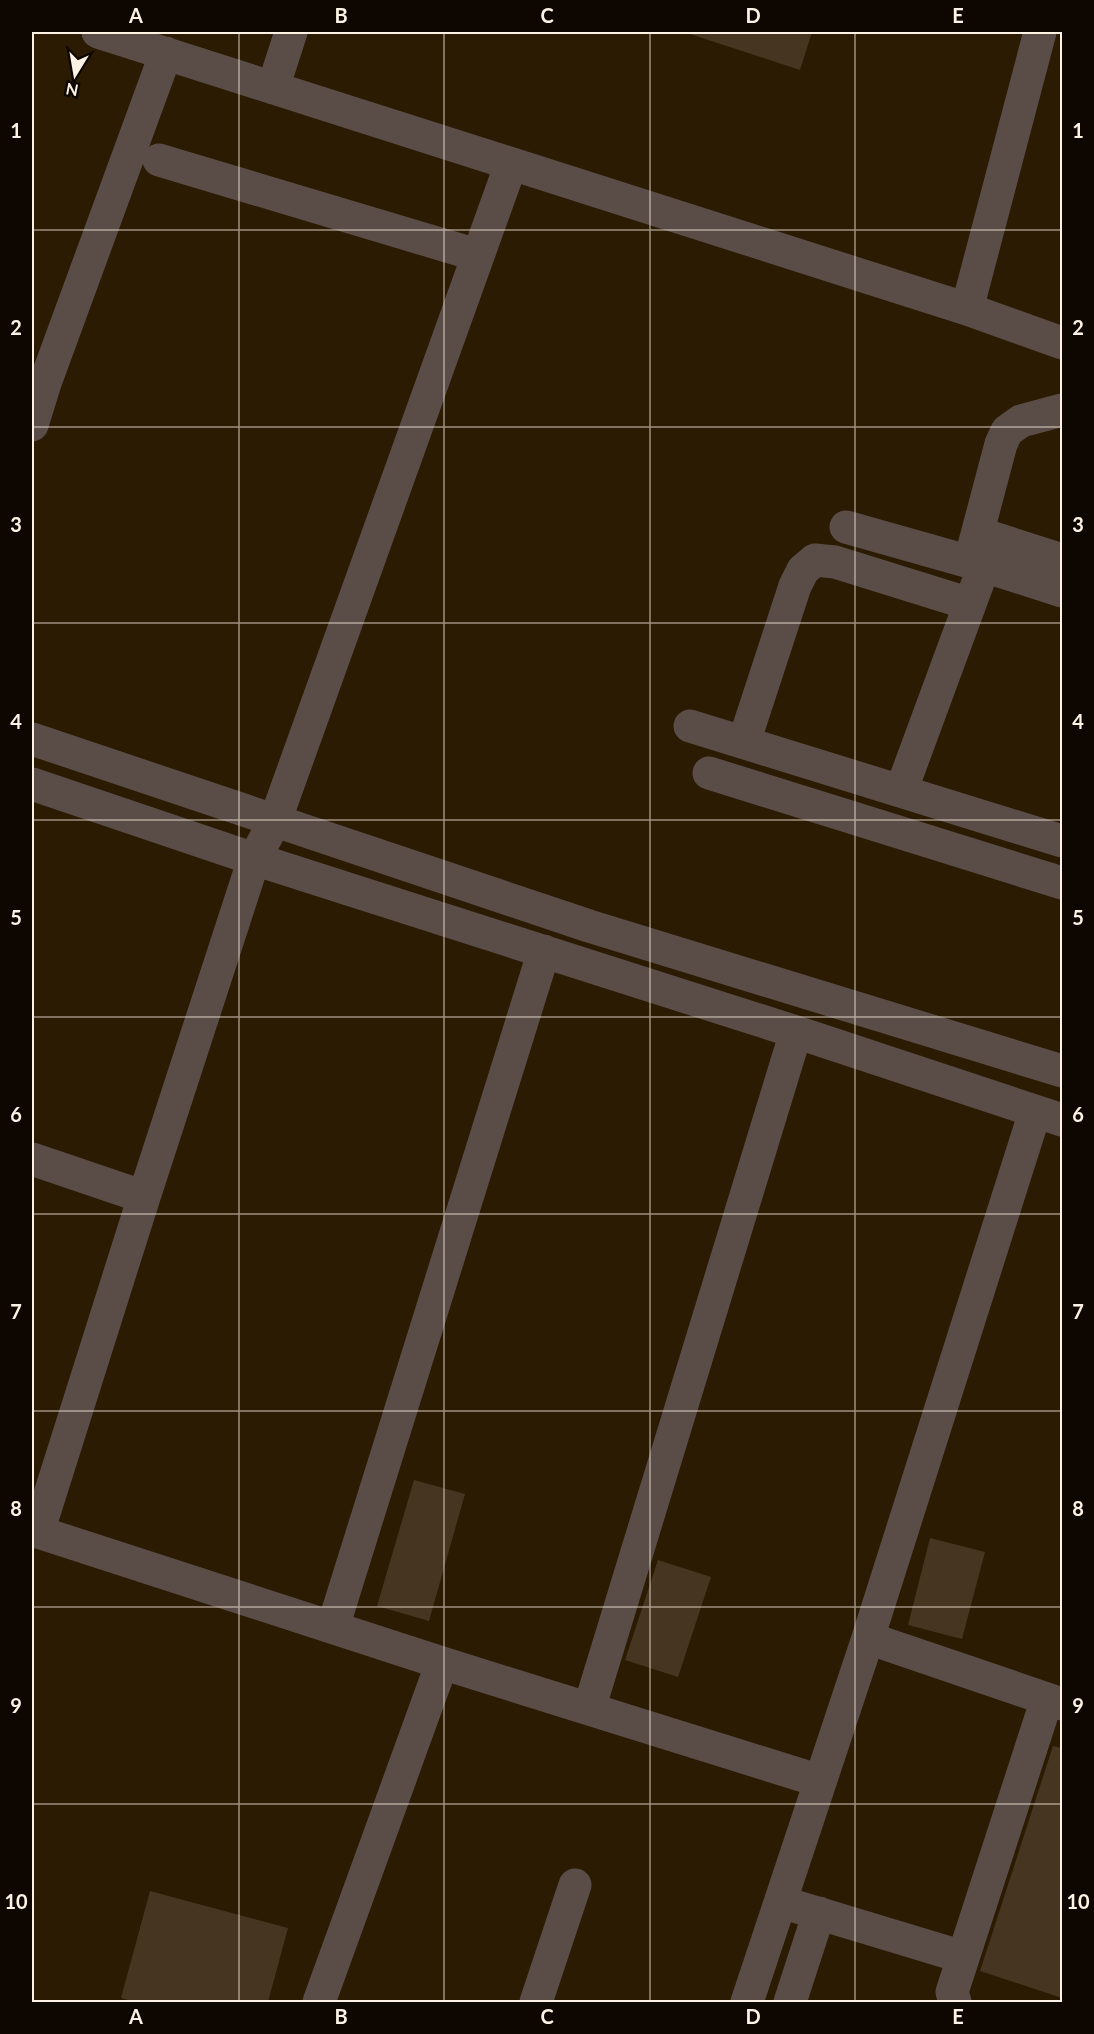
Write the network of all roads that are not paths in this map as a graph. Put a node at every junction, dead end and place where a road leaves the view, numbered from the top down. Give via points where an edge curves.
1 (98, 32) edge
2 (291, 32) edge
3 (1040, 32) edge
4 (166, 53) junction
5 (273, 88) junction
6 (159, 160) dead end
7 (511, 164) junction
8 (477, 255) junction
9 (967, 309) junction
10 (1062, 343) edge
11 (38, 381) edge
12 (1062, 410) edge
13 (32, 425) edge
14 (846, 527) dead end
15 (977, 553) junction
16 (1062, 560) edge
17 (1062, 591) edge
18 (970, 604) junction
19 (690, 726) dead end
20 (32, 739) edge
21 (744, 742) junction
22 (710, 773) dead end
23 (32, 784) edge
24 (907, 793) junction
25 (275, 821) junction
26 (901, 833) junction
27 (1062, 841) edge
28 (254, 859) junction
29 (1062, 883) edge
30 (544, 951) junction
31 (796, 1032) junction
32 (1062, 1071) edge
33 (1049, 1116) edge
34 (32, 1159) edge
35 (144, 1197) junction
36 (35, 1531) edge
37 (333, 1627) junction
38 (868, 1638) junction
39 (442, 1663) junction
40 (1055, 1701) edge
41 (589, 1709) junction
42 (820, 1781) junction
43 (575, 1885) dead end
44 (781, 1902) junction
45 (819, 1913) junction
46 (963, 1957) junction
47 (319, 2002) edge
48 (536, 2002) edge
49 (747, 2002) edge
50 (790, 2002) edge
51 (955, 2002) edge

1 - 4 street
2 - 5 street
3 - 9 street
4 - 5 street
4 - 11 street
5 - 7 street
6 - 8 street
7 - 8 street
7 - 9 street
8 - 25 street
9 - 10 street
11 - 13 street
12 - 15 street via 1021,422 1007,431
14 - 15 street
15 - 16 street
15 - 17 street
15 - 18 street
18 - 21 street via 835,562 815,560 803,570 795,586
18 - 24 street
19 - 21 street
20 - 25 street
21 - 24 street
22 - 26 street
23 - 28 street
24 - 26 street
24 - 27 street
25 - 28 street
25 - 32 street via 589,926
26 - 29 street
28 - 30 street
28 - 35 street
30 - 31 street
30 - 37 street
31 - 33 street
31 - 41 street
33 - 38 street
34 - 35 street
35 - 36 street
36 - 37 street
37 - 39 street
38 - 40 street
38 - 42 street
39 - 41 street
39 - 47 street
40 - 46 street
41 - 42 street
42 - 44 street
43 - 48 street
44 - 45 street
44 - 49 street
45 - 46 street
45 - 50 street
46 - 51 street via 952,1992

